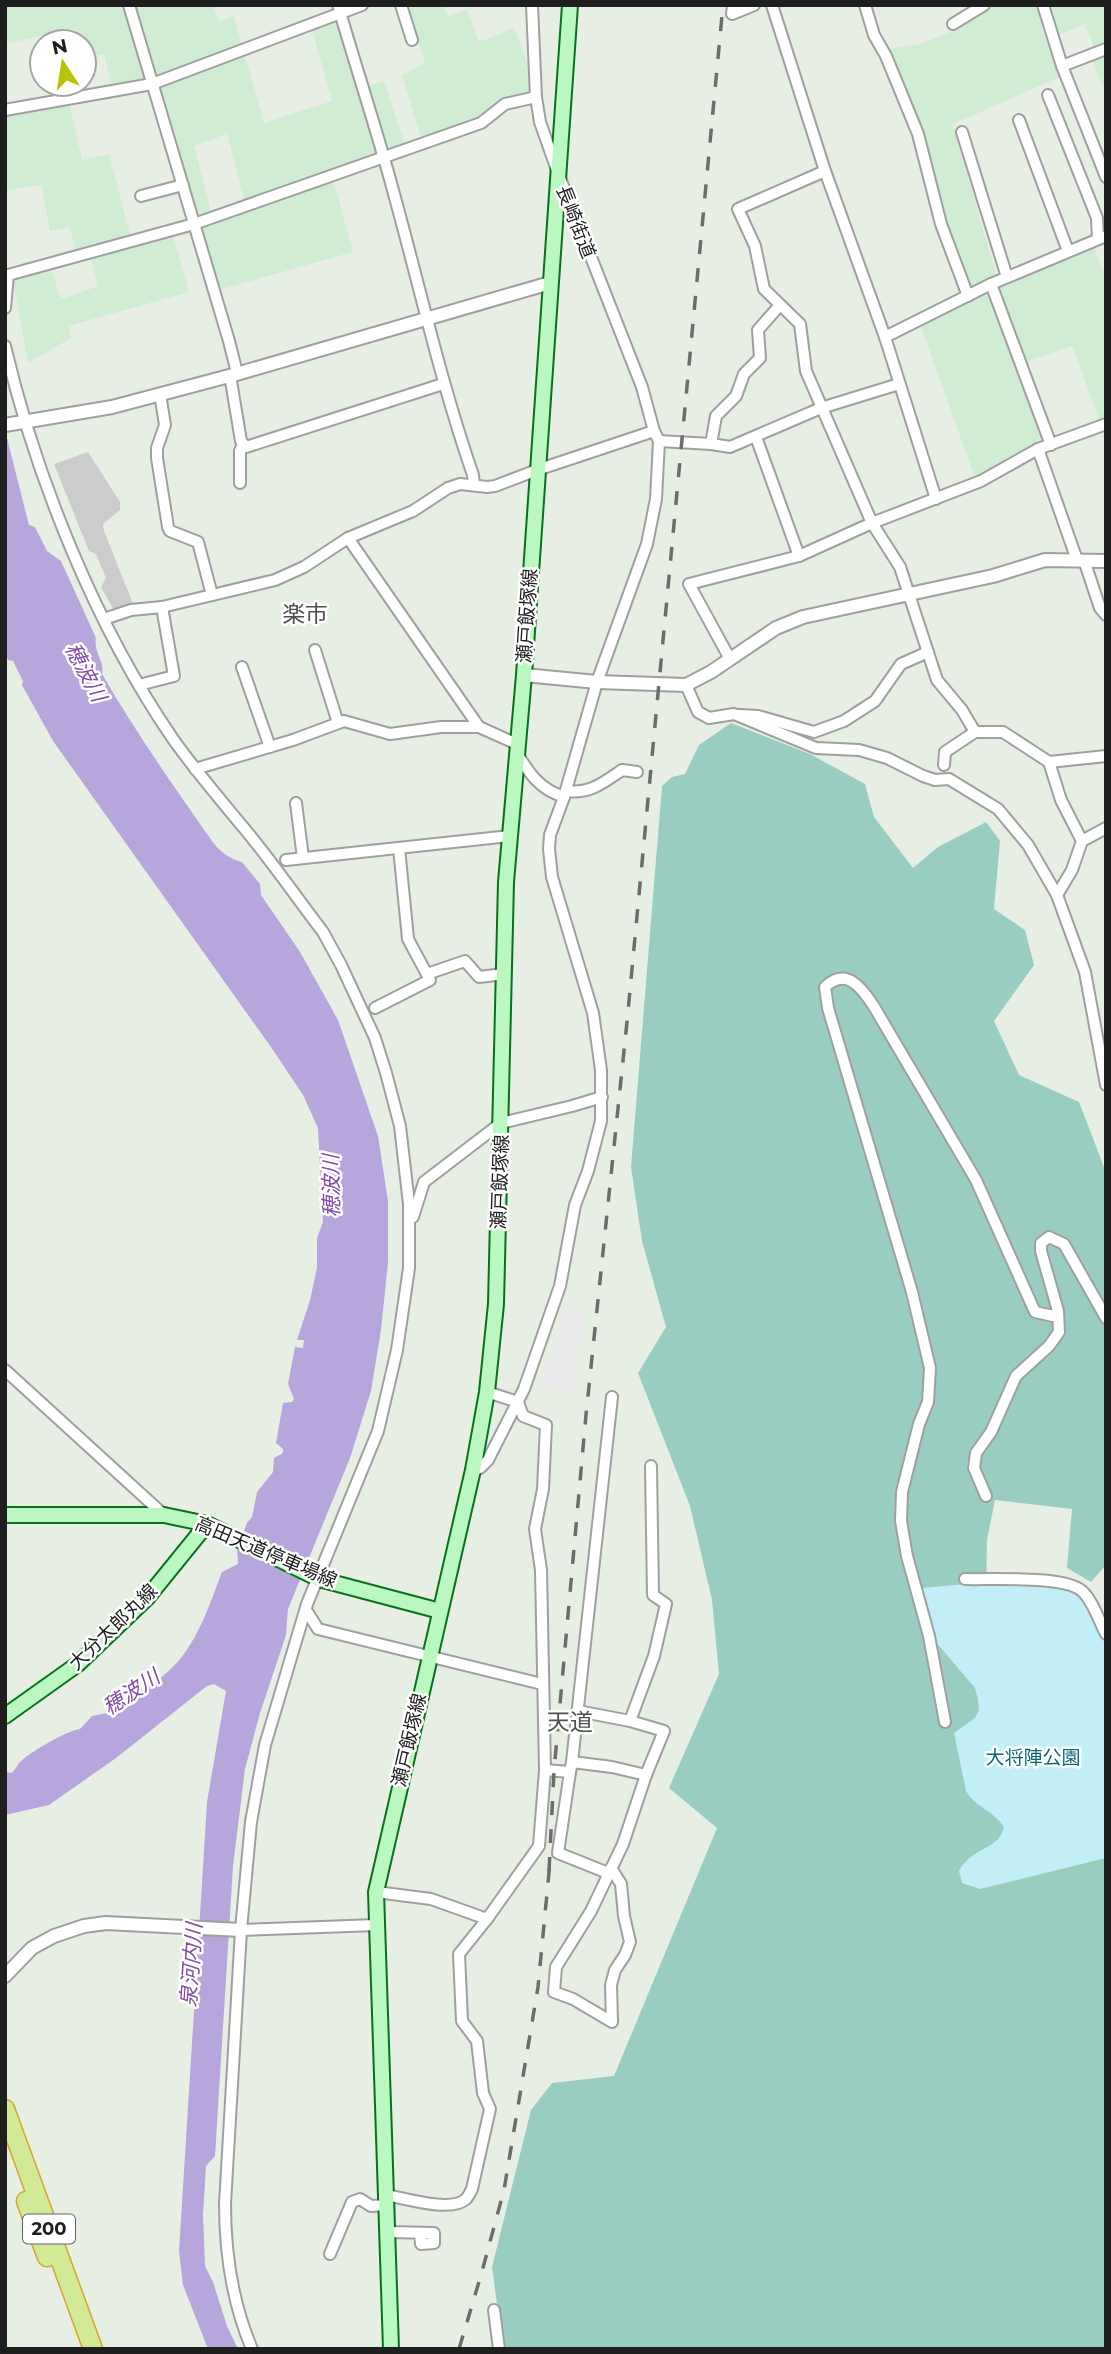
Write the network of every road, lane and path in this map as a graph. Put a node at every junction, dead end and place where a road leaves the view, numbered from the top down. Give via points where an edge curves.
1 (130, 5) edge
2 (362, 5) edge
3 (401, 5) edge
4 (532, 5) edge
5 (570, 5) edge
6 (733, 5) edge
7 (754, 5) edge
8 (772, 5) edge
9 (865, 5) edge
10 (984, 5) edge
11 (1043, 5) edge
12 (339, 10) edge
13 (953, 23) dead end
14 (412, 40) dead end
15 (1106, 49) edge
16 (1062, 66) junction
17 (152, 84) junction
18 (1048, 95) dead end
19 (536, 97) junction
20 (5, 110) edge
21 (1019, 120) dead end
22 (962, 132) dead end
23 (385, 158) junction
24 (825, 171) junction
25 (558, 173) junction
26 (1106, 177) edge
27 (183, 185) junction
28 (141, 196) dead end
29 (194, 224) junction
30 (1102, 238) edge
31 (1068, 251) junction
32 (1007, 277) junction
33 (550, 283) junction
34 (991, 284) junction
35 (968, 296) junction
36 (779, 305) junction
37 (5, 308) edge
38 (428, 318) junction
39 (885, 337) junction
40 (5, 346) edge
41 (233, 374) junction
42 (443, 384) junction
43 (899, 384) junction
44 (160, 394) junction
45 (821, 408) junction
46 (15, 423) edge
47 (1106, 424) edge
48 (656, 436) junction
49 (756, 437) junction
50 (243, 444) junction
51 (711, 444) junction
52 (1051, 445) junction
53 (1038, 449) junction
54 (537, 470) junction
55 (240, 484) dead end
56 (474, 485) junction
57 (936, 499) junction
58 (872, 523) junction
59 (348, 538) junction
60 (799, 556) junction
61 (1080, 560) junction
62 (1106, 561) edge
63 (212, 595) junction
64 (909, 596) junction
65 (162, 607) junction
66 (1106, 615) edge
67 (104, 619) junction
68 (314, 650) dead end
69 (928, 652) junction
70 (730, 659) junction
71 (242, 667) dead end
72 (523, 675) junction
73 (597, 682) junction
74 (139, 685) junction
75 (685, 685) junction
76 (734, 715) junction
77 (338, 723) junction
78 (479, 727) junction
79 (975, 732) junction
80 (270, 747) junction
81 (516, 748) junction
82 (1106, 756) edge
83 (1049, 762) junction
84 (944, 765) dead end
85 (195, 769) junction
86 (637, 772) dead end
87 (565, 794) junction
88 (296, 803) dead end
89 (1106, 828) edge
90 (509, 836) junction
91 (1082, 841) junction
92 (399, 848) junction
93 (303, 858) junction
94 (286, 859) dead end
95 (1057, 895) junction
96 (427, 974) junction
97 (504, 974) junction
98 (375, 1008) dead end
99 (1106, 1085) edge
100 (602, 1097) junction
101 (501, 1123) junction
102 (409, 1229) junction
103 (1058, 1311) junction
104 (1106, 1318) edge
105 (5, 1370) edge
106 (487, 1392) junction
107 (612, 1397) dead end
108 (518, 1402) junction
109 (651, 1466) dead end
110 (473, 1470) junction
111 (986, 1496) dead end
112 (5, 1515) edge
113 (164, 1515) junction
114 (209, 1525) junction
115 (316, 1578) junction
116 (965, 1579) dead end
117 (306, 1610) junction
118 (439, 1611) junction
119 (1106, 1634) edge
120 (429, 1656) junction
121 (542, 1684) junction
122 (578, 1711) junction
123 (5, 1716) edge
124 (630, 1721) junction
125 (945, 1722) dead end
126 (571, 1767) junction
127 (545, 1770) junction
128 (646, 1775) junction
129 (610, 1870) junction
130 (376, 1892) junction
131 (487, 1919) junction
132 (376, 1925) junction
133 (241, 1930) junction
134 (5, 1976) edge
135 (5, 2109) edge
136 (5, 2144) edge
137 (386, 2200) junction
138 (387, 2232) junction
139 (420, 2233) dead end
140 (330, 2254) dead end
141 (494, 2310) dead end
142 (82, 2349) edge
143 (93, 2349) edge
144 (252, 2349) edge
145 (391, 2349) edge
146 (499, 2349) edge

1 - 17 street
2 - 12 street
3 - 14 street
4 - 19 street, 長崎街道
5 - 25 main road, 瀬戸飯塚線
6 - 7 street via 732,14
8 - 24 street
9 - 35 street via 918,134 941,224
10 - 13 street
11 - 16 street
12 - 17 street
12 - 23 street
15 - 16 street
16 - 26 street
17 - 20 street
17 - 27 street
18 - 30 street
19 - 23 street via 505,104 481,123
19 - 25 street, 長崎街道
21 - 31 street
22 - 32 street
23 - 29 street
23 - 38 street
24 - 36 street via 738,209 755,246 764,289
24 - 39 street
25 - 33 main road, 瀬戸飯塚線
25 - 48 street, 長崎街道 via 642,387
27 - 28 street
27 - 29 street
29 - 37 street via 8,275
29 - 41 street
30 - 31 street
31 - 32 street
32 - 34 street
33 - 38 street
33 - 54 main road, 瀬戸飯塚線
34 - 35 street
34 - 52 street
35 - 39 street
36 - 45 street via 800,324 806,371
36 - 51 street via 758,330 760,358 744,374 736,396 716,415
38 - 41 street
38 - 42 street
39 - 43 street
40 - 46 street
41 - 44 street
41 - 50 street
42 - 50 street via 246,447
42 - 56 street
43 - 45 street
43 - 57 street
44 - 46 street
44 - 63 street via 165,425 156,458 168,527 198,542
45 - 49 street
45 - 58 street
46 - 67 street
47 - 52 street
48 - 51 street
48 - 54 street
48 - 73 street, 長崎街道 via 656,499 647,544
49 - 51 street via 730,447
49 - 60 street
50 - 55 street
52 - 53 street
53 - 57 street via 981,481
53 - 61 street
54 - 56 street via 495,486
54 - 72 main road, 瀬戸飯塚線
56 - 59 street via 448,488 413,511
57 - 58 street
58 - 60 street
58 - 64 street via 900,567
59 - 63 street via 275,580
59 - 78 street
60 - 70 street via 689,584
61 - 62 street
61 - 64 street via 1045,560
61 - 66 street
63 - 65 street
64 - 69 street
64 - 70 street via 803,617 776,628
65 - 67 street
65 - 74 street via 174,677
67 - 74 street
68 - 77 street
69 - 76 street via 901,664 875,701 844,721 814,732 758,716
69 - 79 street via 937,680
70 - 75 street
71 - 80 street
72 - 73 street
72 - 81 main road, 瀬戸飯塚線
73 - 75 street
73 - 87 street, 長崎街道
74 - 85 street
75 - 76 street via 698,712 709,718
76 - 95 street via 816,748 859,750 935,780 949,779 998,809 1028,845
77 - 78 street via 390,734
77 - 80 street
78 - 81 street
79 - 83 street via 1003,732
79 - 84 street via 945,752
80 - 85 street
81 - 87 street via 544,789
81 - 90 main road, 瀬戸飯塚線
82 - 83 street
83 - 91 street via 1061,800
85 - 102 street via 323,933 375,1038 400,1126
86 - 87 street via 622,770 593,789
87 - 100 street, 長崎街道 via 550,835 552,877 593,1013
88 - 93 street
89 - 91 street
90 - 92 street
90 - 97 main road, 瀬戸飯塚線
91 - 95 street
92 - 93 street
92 - 96 street via 408,939
93 - 94 street
95 - 99 street via 1086,972
96 - 97 street via 465,961 479,977
96 - 98 street via 430,980
97 - 101 main road, 瀬戸飯塚線
100 - 101 street
100 - 108 street, 長崎街道 via 598,1136 575,1205 561,1286
101 - 102 street via 424,1182
101 - 106 main road, 瀬戸飯塚線 via 496,1304
102 - 115 street via 405,1302 379,1431
103 - 104 street via 1041,1251 1041,1243 1049,1237 1064,1244
103 - 111 street via 1059,1332 1016,1376 991,1432 976,1453 974,1468
103 - 125 street via 1053,1316 1035,1312 976,1180 862,989 852,981 832,980 825,987 828,1008 930,1368 928,1402 902,1492 901,1521
105 - 113 street
106 - 108 street
106 - 110 main road, 瀬戸飯塚線
107 - 122 street
108 - 110 street, 長崎街道 via 488,1460
108 - 121 street via 523,1416 546,1425 543,1489 535,1529 541,1570
109 - 124 street via 653,1595 666,1604 654,1656
110 - 118 main road, 瀬戸飯塚線
112 - 113 main road, 高田天道停車場線
113 - 114 main road, 高田天道停車場線
114 - 115 main road, 高田天道停車場線
114 - 123 main road, 大分太郎丸線 via 147,1598 78,1664
115 - 117 street
115 - 118 main road, 高田天道停車場線
116 - 119 street via 1041,1580 1076,1586 1085,1593
117 - 120 street via 318,1629
117 - 133 street via 265,1745 251,1822
118 - 120 main road, 瀬戸飯塚線
120 - 121 street
120 - 130 main road, 瀬戸飯塚線
121 - 127 street
122 - 124 street
122 - 126 street
124 - 128 street via 664,1731
126 - 127 street
126 - 128 street via 612,1767
126 - 129 street via 558,1853
127 - 131 street via 539,1846
128 - 129 street
129 - 129 street via 556,1967 554,1992 612,2022 611,1985 630,1942 621,1884
130 - 131 street via 431,1899
130 - 132 main road, 瀬戸飯塚線
131 - 137 street via 459,1954 461,2021 477,2041 483,2093 490,2109 471,2189 458,2204
132 - 133 street
132 - 137 main road, 瀬戸飯塚線
133 - 134 street via 106,1923 83,1926 32,1948
133 - 144 street via 225,2241 235,2299
135 - 143 highway, 200
136 - 142 highway, 200
137 - 138 main road, 瀬戸飯塚線
137 - 140 street via 371,2206 360,2199 352,2202
138 - 139 street
138 - 145 main road, 瀬戸飯塚線
141 - 146 street

